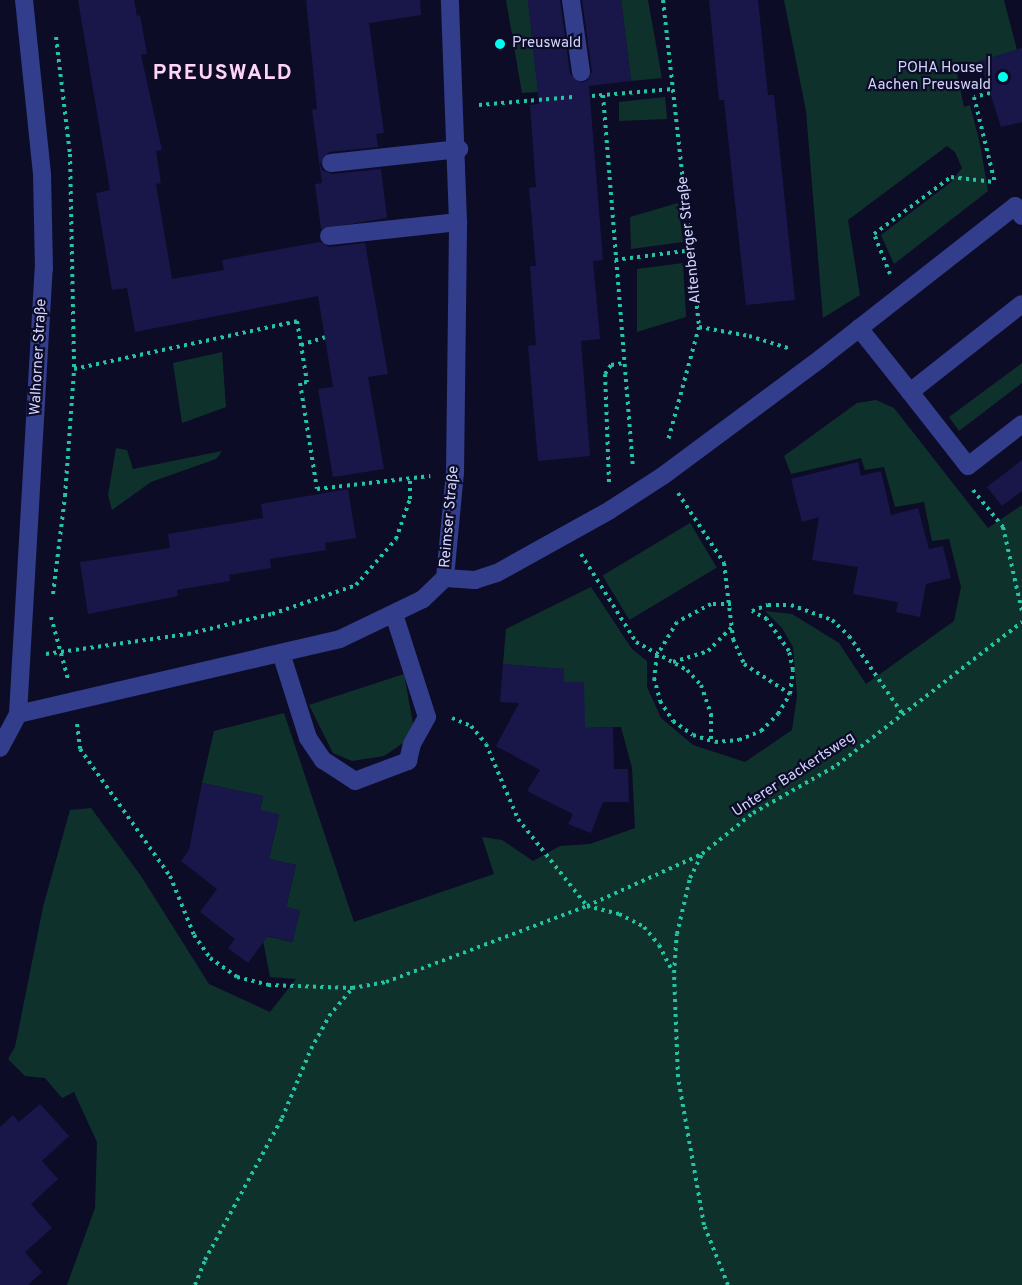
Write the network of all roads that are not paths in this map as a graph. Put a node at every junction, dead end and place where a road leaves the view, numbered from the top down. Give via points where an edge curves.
1 (24, 0) edge
2 (450, 0) edge
3 (571, 0) edge
4 (582, 72) dead end
5 (459, 149) junction
6 (331, 163) dead end
7 (1022, 216) edge
8 (458, 222) junction
9 (329, 236) dead end
10 (1022, 304) edge
11 (860, 328) junction
12 (910, 392) junction
13 (1022, 424) edge
14 (445, 578) junction
15 (394, 614) junction
16 (281, 653) junction
17 (18, 714) junction
18 (0, 748) edge

1 - 17 street, Walhorner Straße via 42,174 44,269
2 - 5 street, Reimser Straße
3 - 4 street
5 - 6 street
5 - 8 street, Reimser Straße
7 - 11 street via 1015,206
8 - 9 street
8 - 14 street, Reimser Straße via 455,473
10 - 12 street
11 - 12 street
11 - 14 street via 664,475 570,536 497,573 475,580
12 - 13 street via 968,466
14 - 15 street, Reimser Straße via 423,599
15 - 16 street, Reimser Straße via 340,639
15 - 16 street via 427,717 412,744 408,761 355,781 323,760 308,738
16 - 17 street, Reimser Straße
17 - 18 street

